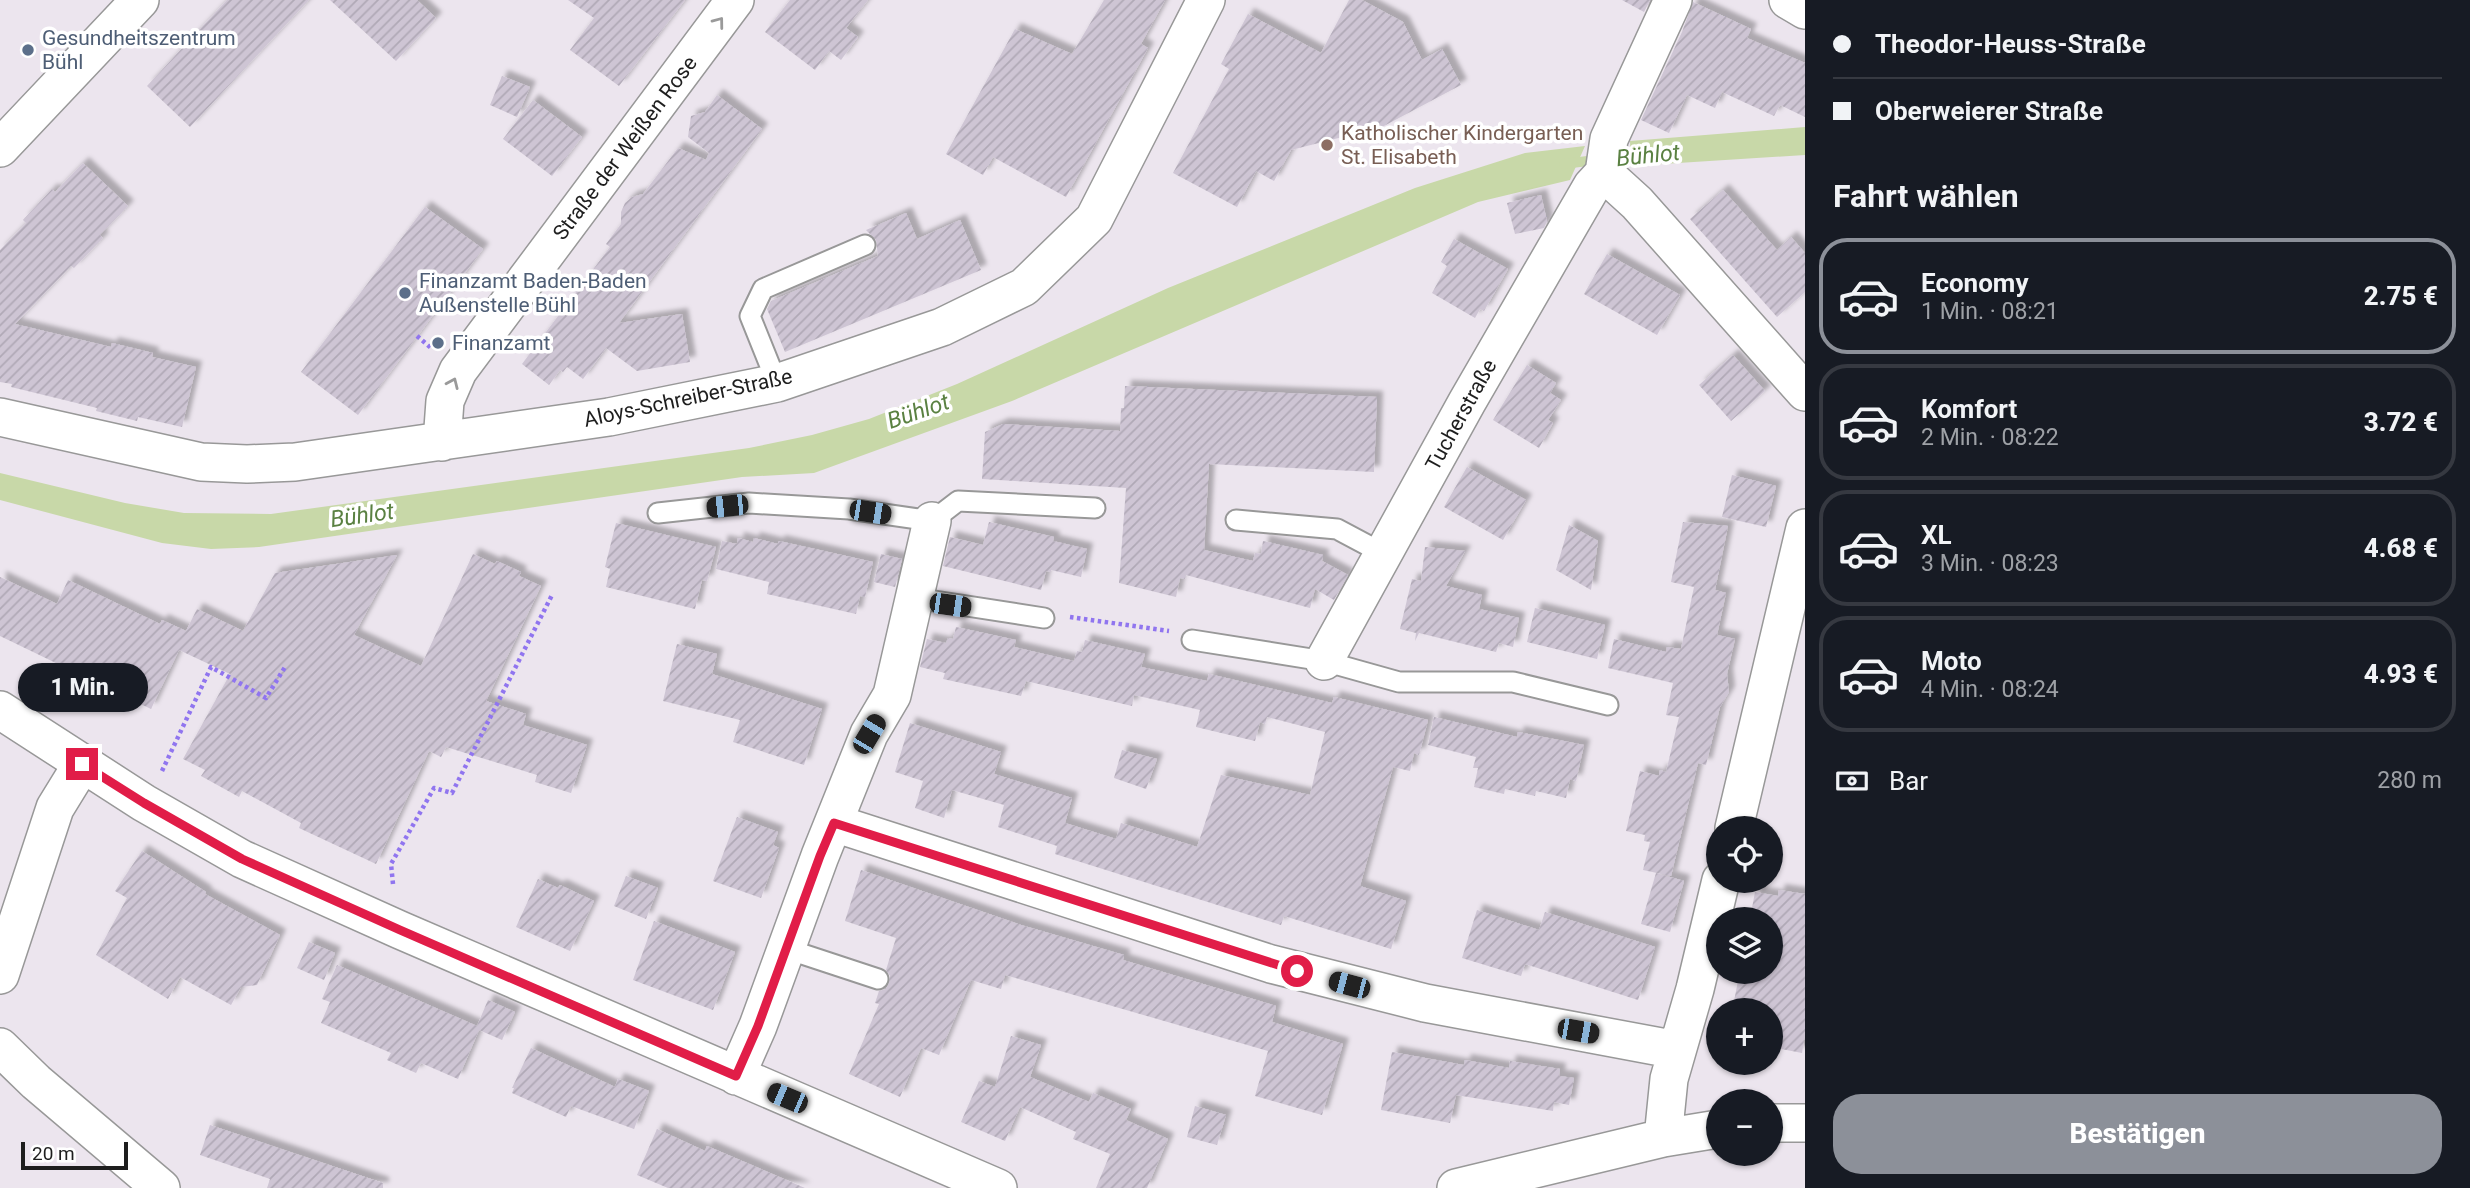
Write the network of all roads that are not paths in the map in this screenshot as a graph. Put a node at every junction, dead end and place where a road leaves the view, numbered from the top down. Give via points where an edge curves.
1 (140, 0) edge
2 (735, 0) edge
3 (1206, 0) edge
4 (1673, 0) edge
5 (1788, 0) edge
6 (1805, 9) edge
7 (0, 148) edge
8 (1606, 171) junction
9 (865, 245) dead end
10 (777, 383) junction
11 (1805, 392) edge
12 (0, 417) edge
13 (442, 442) junction
14 (1095, 508) dead end
15 (658, 513) dead end
16 (1236, 520) dead end
17 (932, 521) junction
18 (1805, 528) edge
19 (1384, 554) junction
20 (915, 598) junction
21 (1044, 618) road end
22 (1192, 640) road end
23 (1324, 661) junction
24 (1608, 705) dead end
25 (0, 710) edge
26 (82, 764) junction
27 (1737, 816) edge
28 (834, 823) junction
29 (1718, 893) edge
30 (787, 949) junction
31 (0, 975) edge
32 (878, 979) dead end
33 (0, 1047) edge
34 (1677, 1050) junction
35 (736, 1076) junction
36 (1783, 1123) edge
37 (1805, 1123) edge
38 (1706, 1131) edge
39 (1663, 1138) junction
40 (161, 1188) edge
41 (998, 1188) edge
42 (1456, 1188) edge

1 - 7 street
13 -> 2 street, Straße der Weißen Rose via 445,401 458,371
3 - 10 street, Aloys-Schreiber-Straße via 1094,219 1024,287 942,327
4 - 8 street, Tucherstraße
5 - 6 street
8 - 11 street
8 - 19 street, Tucherstraße via 1467,402
9 - 10 lane via 763,289 750,316
10 - 13 street, Aloys-Schreiber-Straße via 609,418
12 - 13 street, Aloys-Schreiber-Straße via 201,462 295,462
14 - 17 lane via 958,501
15 - 17 lane via 749,503 849,509
16 - 19 lane via 1337,529
17 - 20 street
18 - 27 street
19 - 23 street, Tucherstraße
20 - 21 lane
20 - 28 street via 892,695 869,734
22 - 23 lane
23 - 24 lane via 1399,682 1514,682
25 - 26 street
26 - 31 street via 55,808
26 - 35 street via 242,859
28 - 30 street
28 - 34 street via 1271,964 1413,1000
29 - 34 street
30 - 32 lane
30 - 35 street
33 - 40 street
34 - 39 street
35 - 41 street
36 - 37 street
38 - 39 street
39 - 42 street

